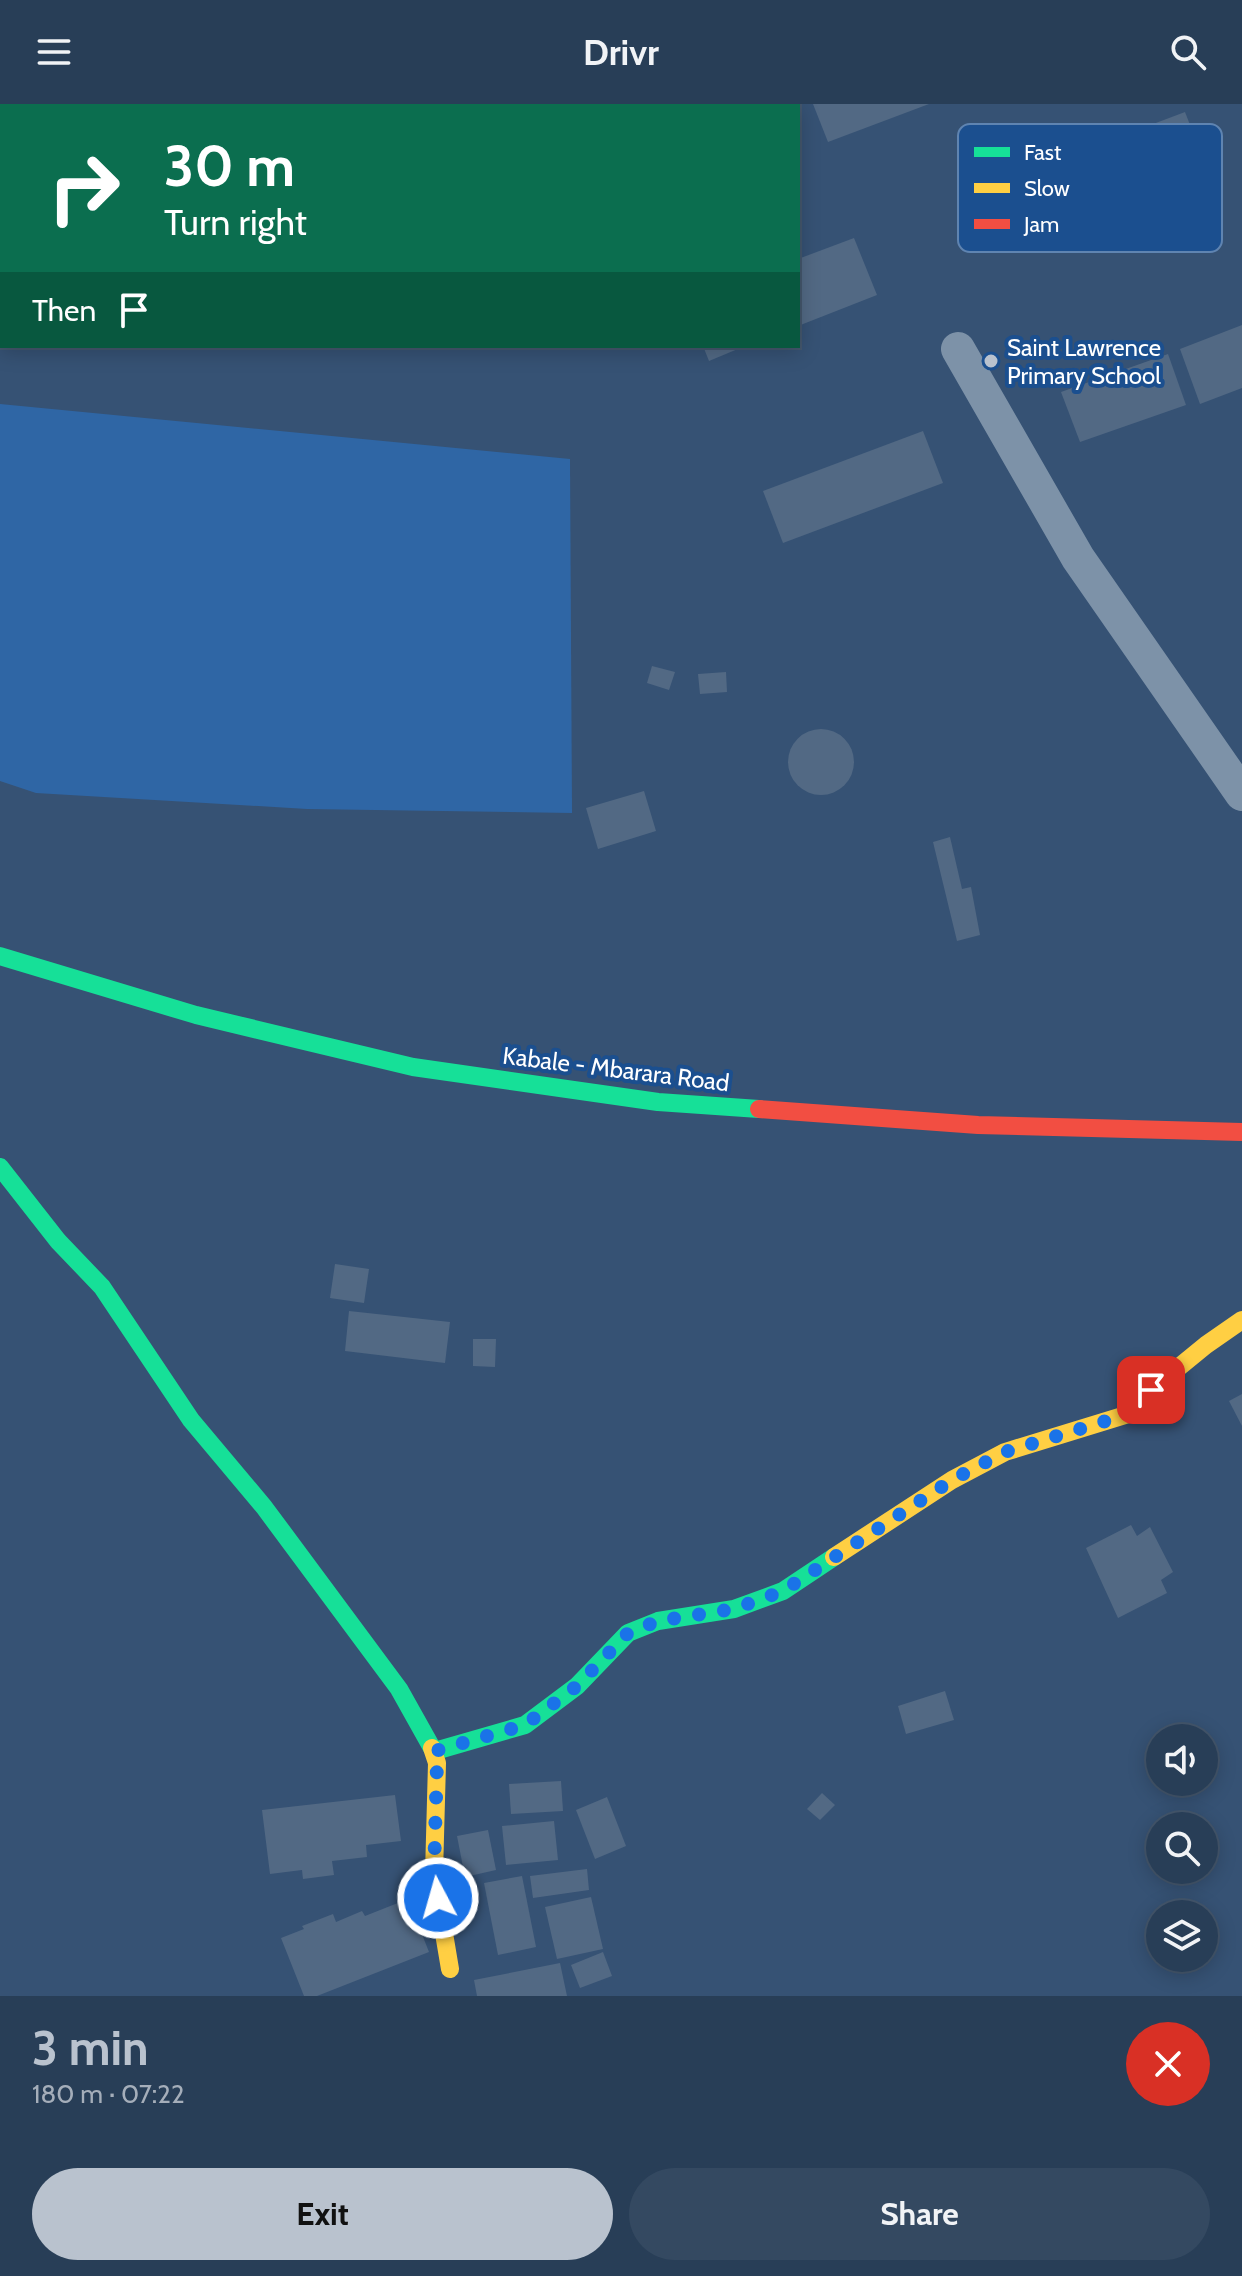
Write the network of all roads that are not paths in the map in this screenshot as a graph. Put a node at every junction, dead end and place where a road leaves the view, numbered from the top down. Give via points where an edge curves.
1 (958, 349) dead end
2 (1242, 794) edge
3 (0, 956) edge
4 (1242, 1132) edge
5 (0, 1167) edge
6 (1242, 1320) edge
7 (435, 1751) junction
8 (450, 1969) dead end

1 - 2 street via 1078,558
3 - 4 street, Kabale - Mbarara Road via 196,1015 413,1067 658,1102 978,1125
5 - 7 street via 102,1287 191,1420 264,1507 399,1689
6 - 7 street via 1151,1390 1132,1413 1005,1452 952,1480 783,1591 734,1609 658,1621 628,1633 577,1686 525,1725
7 - 8 street via 434,1874

